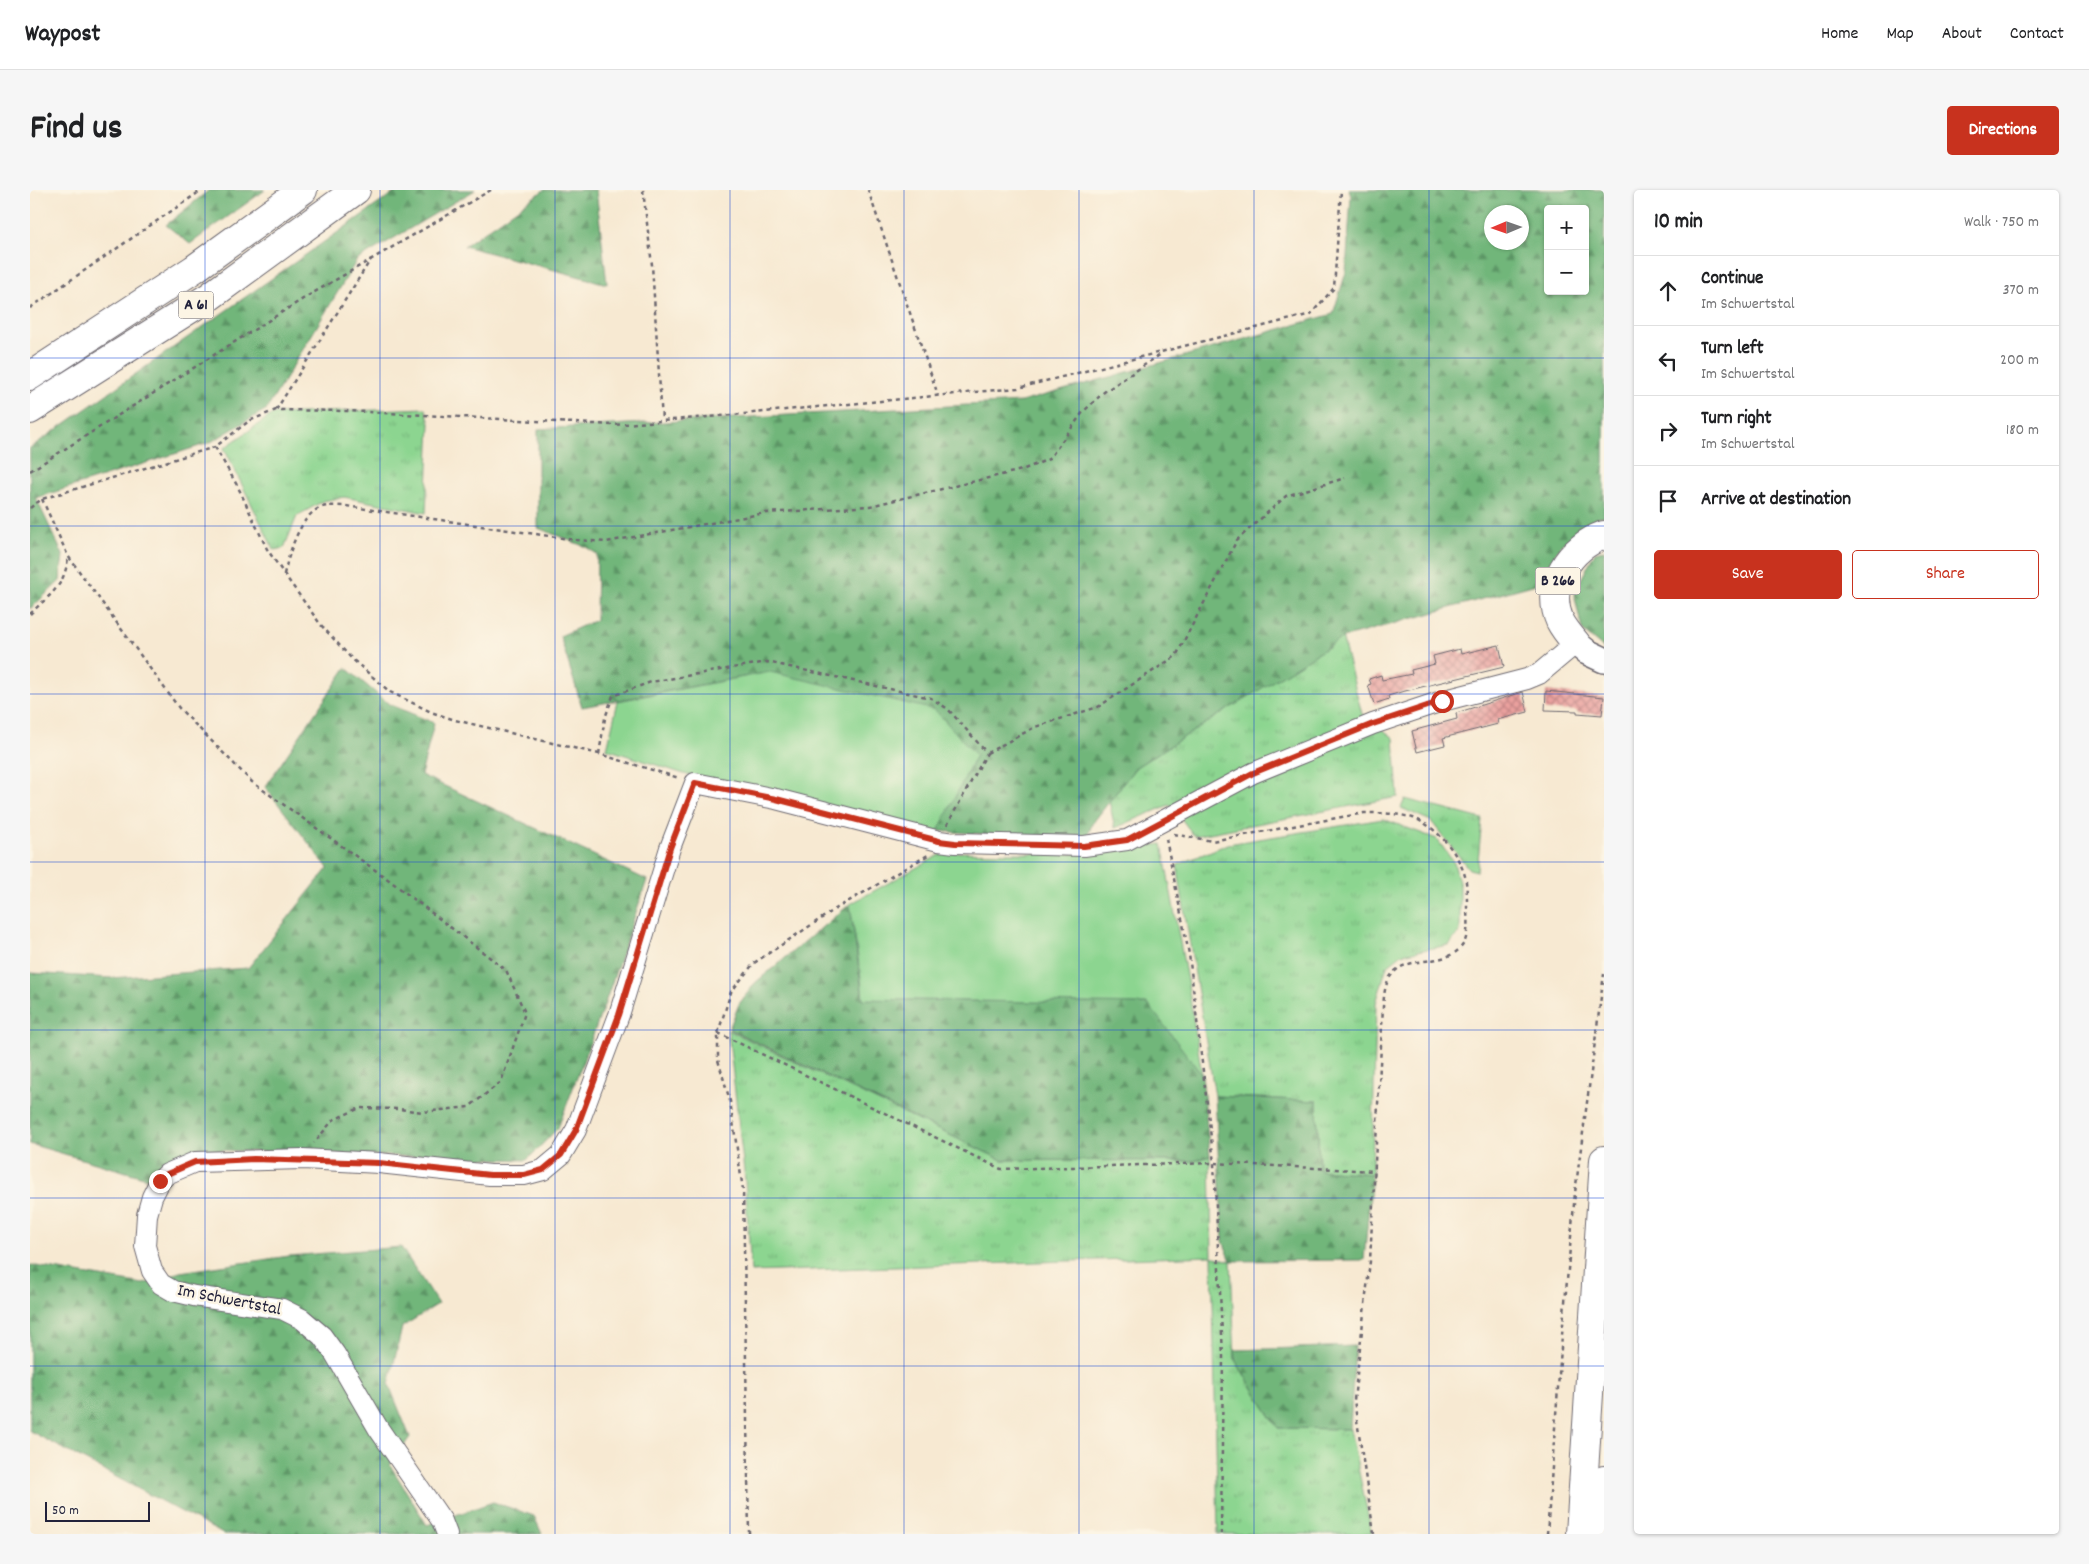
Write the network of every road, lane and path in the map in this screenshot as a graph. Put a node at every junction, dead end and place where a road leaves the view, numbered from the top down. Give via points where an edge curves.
1 (202, 190) edge
2 (303, 190) edge
3 (356, 190) edge
4 (491, 190) edge
5 (643, 190) edge
6 (868, 190) edge
7 (1341, 190) edge
8 (373, 257) junction
9 (30, 308) edge
10 (1164, 352) junction
11 (30, 376) edge
12 (938, 396) junction
13 (30, 410) edge
14 (276, 410) junction
15 (662, 421) junction
16 (215, 447) junction
17 (30, 471) edge
18 (1345, 478) dead end
19 (42, 499) junction
20 (30, 508) edge
21 (1604, 535) edge
22 (68, 556) junction
23 (284, 574) junction
24 (30, 614) edge
25 (1576, 643) junction
26 (1604, 660) edge
27 (987, 753) junction
28 (599, 754) junction
29 (695, 783) junction
30 (1161, 828) junction
31 (939, 841) junction
32 (1604, 974) edge
33 (718, 1033) junction
34 (306, 1144) dead end
35 (1604, 1160) edge
36 (1214, 1163) junction
37 (1375, 1170) junction
38 (1604, 1480) edge
39 (447, 1534) edge
40 (749, 1534) edge
41 (1221, 1534) edge
42 (1374, 1534) edge
43 (1547, 1534) edge
44 (1580, 1534) edge
45 (1600, 1534) edge

1 - 9 path
2 - 11 highway, A 61 via 194,269
3 - 13 highway, A 61 via 209,297
4 - 8 path
5 - 15 path via 652,264
6 - 12 path
7 - 10 path via 1334,288 1311,314
8 - 14 path
8 - 17 path
10 - 12 path via 1018,388
10 - 23 path via 1104,392 1083,412 1049,459 1022,470 870,506 766,513 606,542 346,506 322,507 307,517 289,554
12 - 15 path
14 - 15 path via 613,425
14 - 16 path via 249,421
16 - 19 path
16 - 23 path via 267,549
18 - 27 path via 1286,496 1236,540 1176,656 1098,706 1035,726
19 - 20 path
19 - 22 path
21 - 25 highway, B 266 via 1573,553 1558,579 1556,606 1560,620
22 - 24 path via 66,573 60,585
22 - 34 path via 179,708 252,782 389,880 506,970 524,1013 501,1082 469,1107 423,1112 360,1108 333,1120 315,1143
23 - 28 path via 321,625 351,658 390,692 454,720
25 - 26 main road, B 266
25 - 30 street via 1539,674 1528,679 1442,701 1373,724 1253,773
27 - 28 path via 948,709 931,698 767,662 651,682 613,696 605,718
27 - 31 path
28 - 29 path
29 - 31 street via 776,799
29 - 39 street, Im Schwertstal via 670,848 619,1015 576,1130 561,1155 543,1170 524,1175 490,1175 322,1160 195,1162 167,1174 160,1181 146,1215 145,1246 152,1271 161,1284 194,1296 282,1309 302,1318 322,1336 389,1444 442,1521
30 - 31 street via 1127,840 1084,846
30 - 36 path via 1189,954
30 - 37 path via 1212,841 1364,813 1388,814 1411,817 1438,833 1462,867 1467,889 1464,943 1453,954 1407,963 1394,972 1386,984 1382,1006
31 - 33 path via 930,854 837,908 754,963 731,992
32 - 43 path via 1575,1193
33 - 36 path via 1001,1169
33 - 40 path via 718,1060 730,1101 743,1190
35 - 44 highway
36 - 37 path
36 - 41 path via 1223,1356
37 - 42 path via 1370,1261 1354,1400
38 - 45 highway

